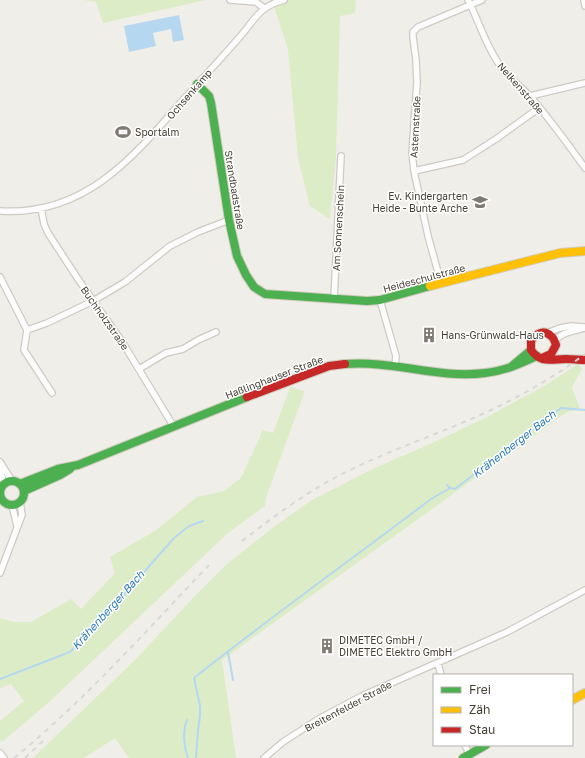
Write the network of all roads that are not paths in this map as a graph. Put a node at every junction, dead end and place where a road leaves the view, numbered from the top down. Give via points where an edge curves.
1 (230, 0) edge
2 (284, 0) edge
3 (482, 0) edge
4 (584, 0) edge
5 (469, 2) edge
6 (585, 6) edge
7 (264, 8) junction
8 (585, 82) edge
9 (197, 84) junction
10 (530, 96) junction
11 (539, 108) junction
12 (342, 156) dead end
13 (585, 168) edge
14 (414, 171) junction
15 (41, 208) junction
16 (0, 210) edge
17 (229, 220) junction
18 (585, 251) edge
19 (0, 277) edge
20 (441, 283) junction
21 (265, 294) joint
22 (334, 299) junction
23 (380, 300) junction
24 (93, 301) junction
25 (585, 328) edge
26 (28, 330) junction
27 (216, 332) dead end
28 (547, 333) junction
29 (555, 340) junction
30 (555, 349) junction
31 (531, 350) junction
32 (540, 357) junction
33 (564, 359) junction
34 (585, 360) edge
35 (395, 367) junction
36 (510, 368) junction
37 (139, 369) junction
38 (52, 393) dead end
39 (174, 426) junction
40 (0, 462) edge
41 (0, 470) edge
42 (19, 485) junction
43 (2, 488) edge
44 (1, 500) edge
45 (20, 502) junction
46 (12, 505) junction
47 (17, 526) junction
48 (0, 572) edge
49 (585, 590) edge
50 (438, 663) junction
51 (441, 674) edge
52 (585, 693) edge
53 (573, 699) edge
54 (465, 746) edge
55 (484, 746) edge
56 (0, 753) edge
57 (466, 756) edge
58 (4, 758) edge
59 (264, 758) edge

1 - 7 street via 256,2
2 - 7 street, Ochsenkamp
3 - 5 street
4 - 6 street
5 - 10 street, Nelkenstraße via 485,40 499,63
5 - 14 street, Asternstraße via 418,27 413,32 417,82 412,153
7 - 9 street, Ochsenkamp via 242,36
8 - 10 street
9 - 15 street, Ochsenkamp via 130,159 110,175 78,195
9 - 17 main road, Strandbadstraße via 209,96 211,103
10 - 11 street, Nelkenstraße
11 - 13 street, Nelkenstraße
11 - 14 street via 463,160
12 - 22 street, Am Sonnenschein
14 - 20 street, Asternstraße
15 - 16 street, Ochsenkamp
15 - 24 street, Buchholzstraße via 48,233
17 - 21 main road, Strandbadstraße via 237,256 243,269 254,287
17 - 24 street via 170,246 125,282
18 - 20 main road, Heideschulstraße via 560,253
19 - 26 street
20 - 23 main road, Heideschulstraße
21 - 22 main road, Heideschulstraße
22 - 23 main road, Heideschulstraße via 367,302
23 - 35 street via 396,356
24 - 26 street
24 - 37 street, Buchholzstraße
25 - 28 street via 571,326
25 - 29 street
26 - 38 street via 24,350
27 - 37 street via 183,350 166,353
28 - 29 main road
28 - 31 main road via 538,333 534,336 530,344
29 - 30 main road
30 - 32 main road via 548,356
30 - 33 main road
31 - 32 main road
31 - 36 main road, Haßlinghauser Straße
32 - 33 main road via 553,361
32 - 36 main road, Haßlinghauser Straße
33 - 34 main road
35 - 36 main road, Haßlinghauser Straße via 467,375
35 - 39 main road, Haßlinghauser Straße via 362,363 327,367
37 - 39 street, Buchholzstraße
39 - 42 main road, Haßlinghauser Straße via 78,465 60,475
40 - 42 street
41 - 43 street
42 - 43 main road
42 - 45 main road via 23,499
43 - 44 main road
44 - 46 main road
45 - 46 main road
45 - 47 street via 22,516
46 - 47 street
47 - 48 street
49 - 50 street, Breitenfelder Straße via 507,632
50 - 51 street
50 - 59 street, Breitenfelder Straße via 362,696 317,720
52 - 53 main road
54 - 57 street
55 - 57 main road
56 - 58 street

